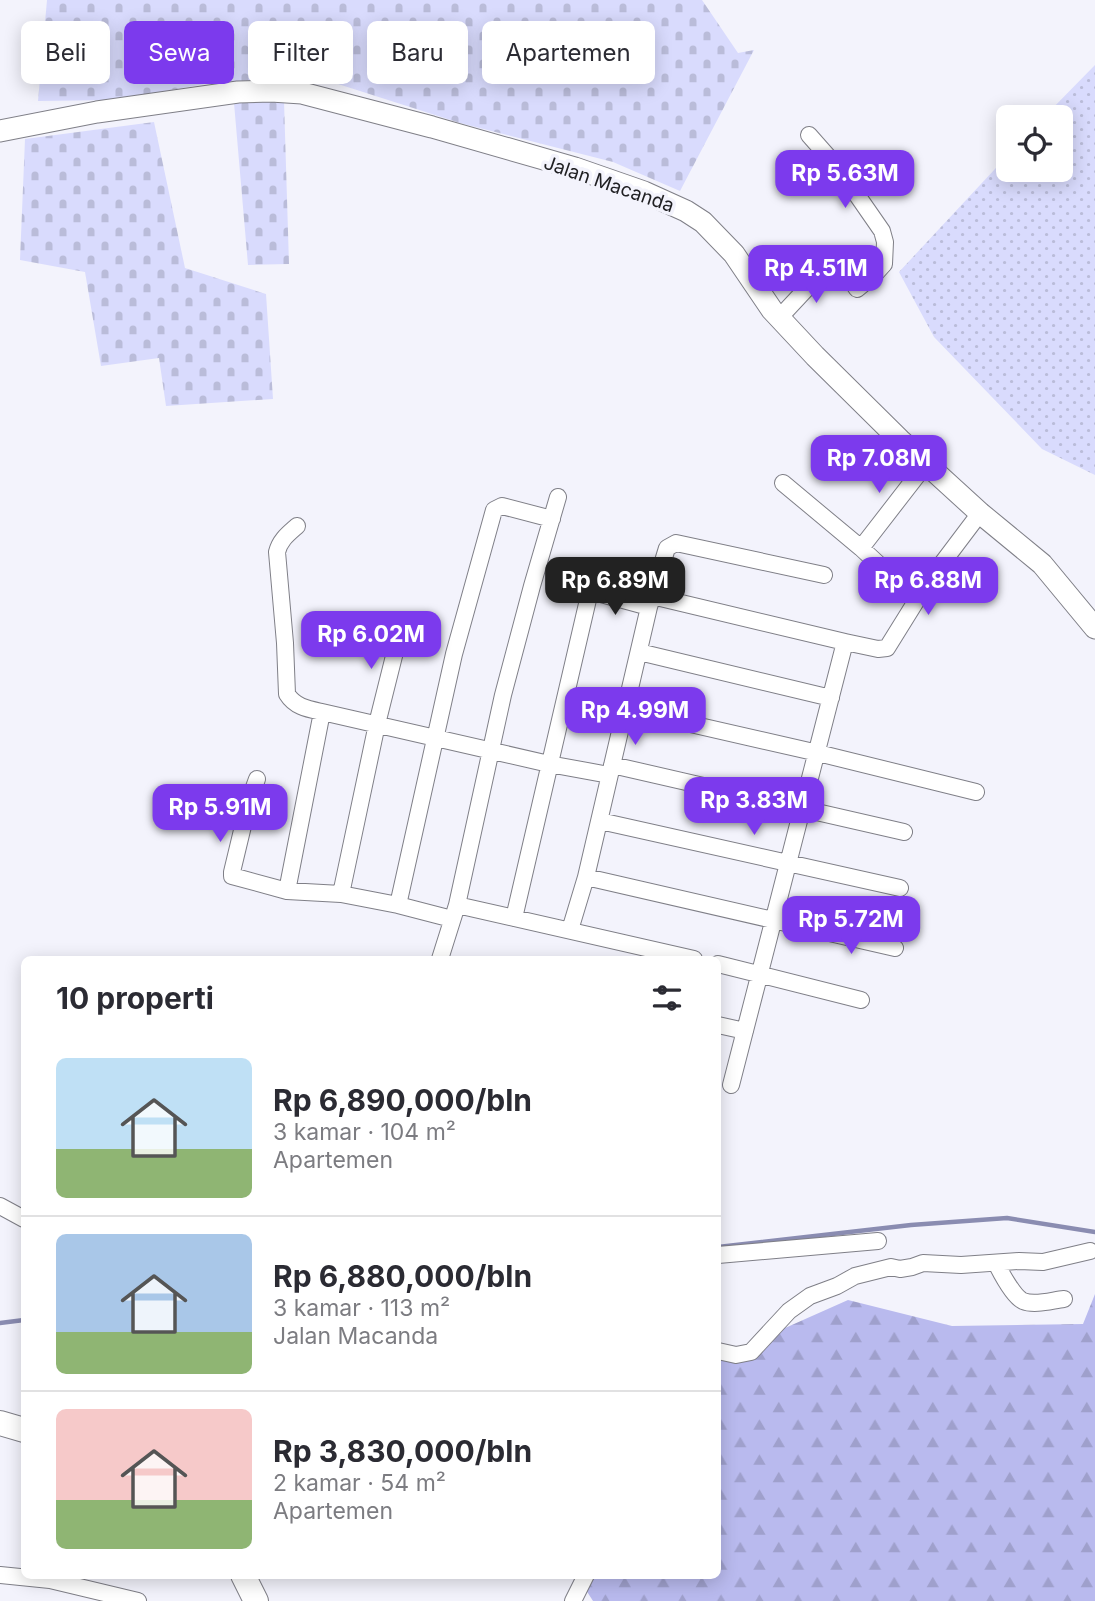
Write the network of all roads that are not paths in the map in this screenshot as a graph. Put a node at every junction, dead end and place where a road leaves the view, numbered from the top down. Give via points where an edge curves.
1 (0, 131) edge
2 (809, 135) dead end
3 (779, 318) junction
4 (926, 464) junction
5 (783, 483) dead end
6 (558, 497) dead end
7 (981, 513) junction
8 (552, 519) junction
9 (297, 526) dead end
10 (861, 548) junction
11 (824, 575) dead end
12 (912, 595) dead end
13 (651, 602) junction
14 (401, 628) dead end
15 (1095, 628) edge
16 (845, 642) junction
17 (639, 652) junction
18 (831, 698) junction
19 (625, 709) junction
20 (322, 712) junction
21 (377, 724) junction
22 (436, 739) junction
23 (492, 750) junction
24 (818, 752) junction
25 (549, 764) junction
26 (611, 770) junction
27 (257, 779) dead end
28 (976, 792) dead end
29 (803, 808) junction
30 (600, 821) junction
31 (904, 832) dead end
32 (787, 864) junction
33 (586, 877) junction
34 (900, 888) dead end
35 (287, 891) junction
36 (341, 894) junction
37 (398, 905) junction
38 (455, 912) junction
39 (514, 918) junction
40 (772, 919) junction
41 (570, 930) junction
42 (895, 948) dead end
43 (441, 956) edge
44 (681, 956) edge
45 (721, 965) edge
46 (758, 974) junction
47 (861, 1000) dead end
48 (721, 1026) edge
49 (745, 1031) junction
50 (731, 1085) dead end
51 (0, 1206) edge
52 (21, 1217) edge
53 (878, 1241) dead end
54 (1090, 1251) dead end
55 (721, 1255) edge
56 (996, 1263) junction
57 (1064, 1299) dead end
58 (721, 1352) edge
59 (0, 1423) edge
60 (21, 1429) edge
61 (0, 1575) edge
62 (21, 1577) edge
63 (40, 1579) edge
64 (245, 1579) edge
65 (584, 1579) edge
66 (138, 1601) edge
67 (256, 1601) edge
68 (573, 1601) edge

1 - 3 street, Jalan Macanda via 238,92 302,93 575,168 686,211 734,254
2 - 3 street via 839,169 882,232 884,264 857,289 844,270 822,272
3 - 4 street, Jalan Macanda
4 - 7 street, Jalan Macanda
4 - 10 street
5 - 10 street
6 - 8 street
7 - 15 street, Jalan Macanda via 1042,564
7 - 16 street via 928,582 887,648
8 - 22 street via 502,506 494,510
8 - 23 street
9 - 20 street via 277,552 287,694 297,705
10 - 12 street
11 - 13 street via 676,543 665,551
13 - 16 street
13 - 17 street
13 - 25 street via 590,591
14 - 21 street
16 - 18 street
17 - 18 street
17 - 19 street
18 - 24 street
19 - 24 street
19 - 26 street
20 - 21 street
20 - 35 street
21 - 22 street
21 - 36 street
22 - 23 street
22 - 37 street
23 - 25 street
23 - 38 street
24 - 28 street
24 - 29 street
25 - 26 street
25 - 39 street
26 - 29 street
26 - 30 street
27 - 35 street via 232,875
29 - 31 street
29 - 32 street
30 - 32 street
30 - 33 street
32 - 34 street
32 - 40 street
33 - 40 street
33 - 41 street
35 - 36 street
36 - 37 street
37 - 38 street
38 - 39 street
38 - 43 street
39 - 41 street
40 - 42 street
40 - 46 street
41 - 44 street
45 - 46 street
46 - 47 street
46 - 49 street
48 - 49 street
49 - 50 street
51 - 52 street
53 - 55 street
54 - 56 street via 1043,1262
56 - 57 street via 1020,1299
56 - 58 street via 923,1263 855,1276 789,1311 751,1352
59 - 60 main road
61 - 62 street
63 - 66 street
64 - 67 main road
65 - 68 street

